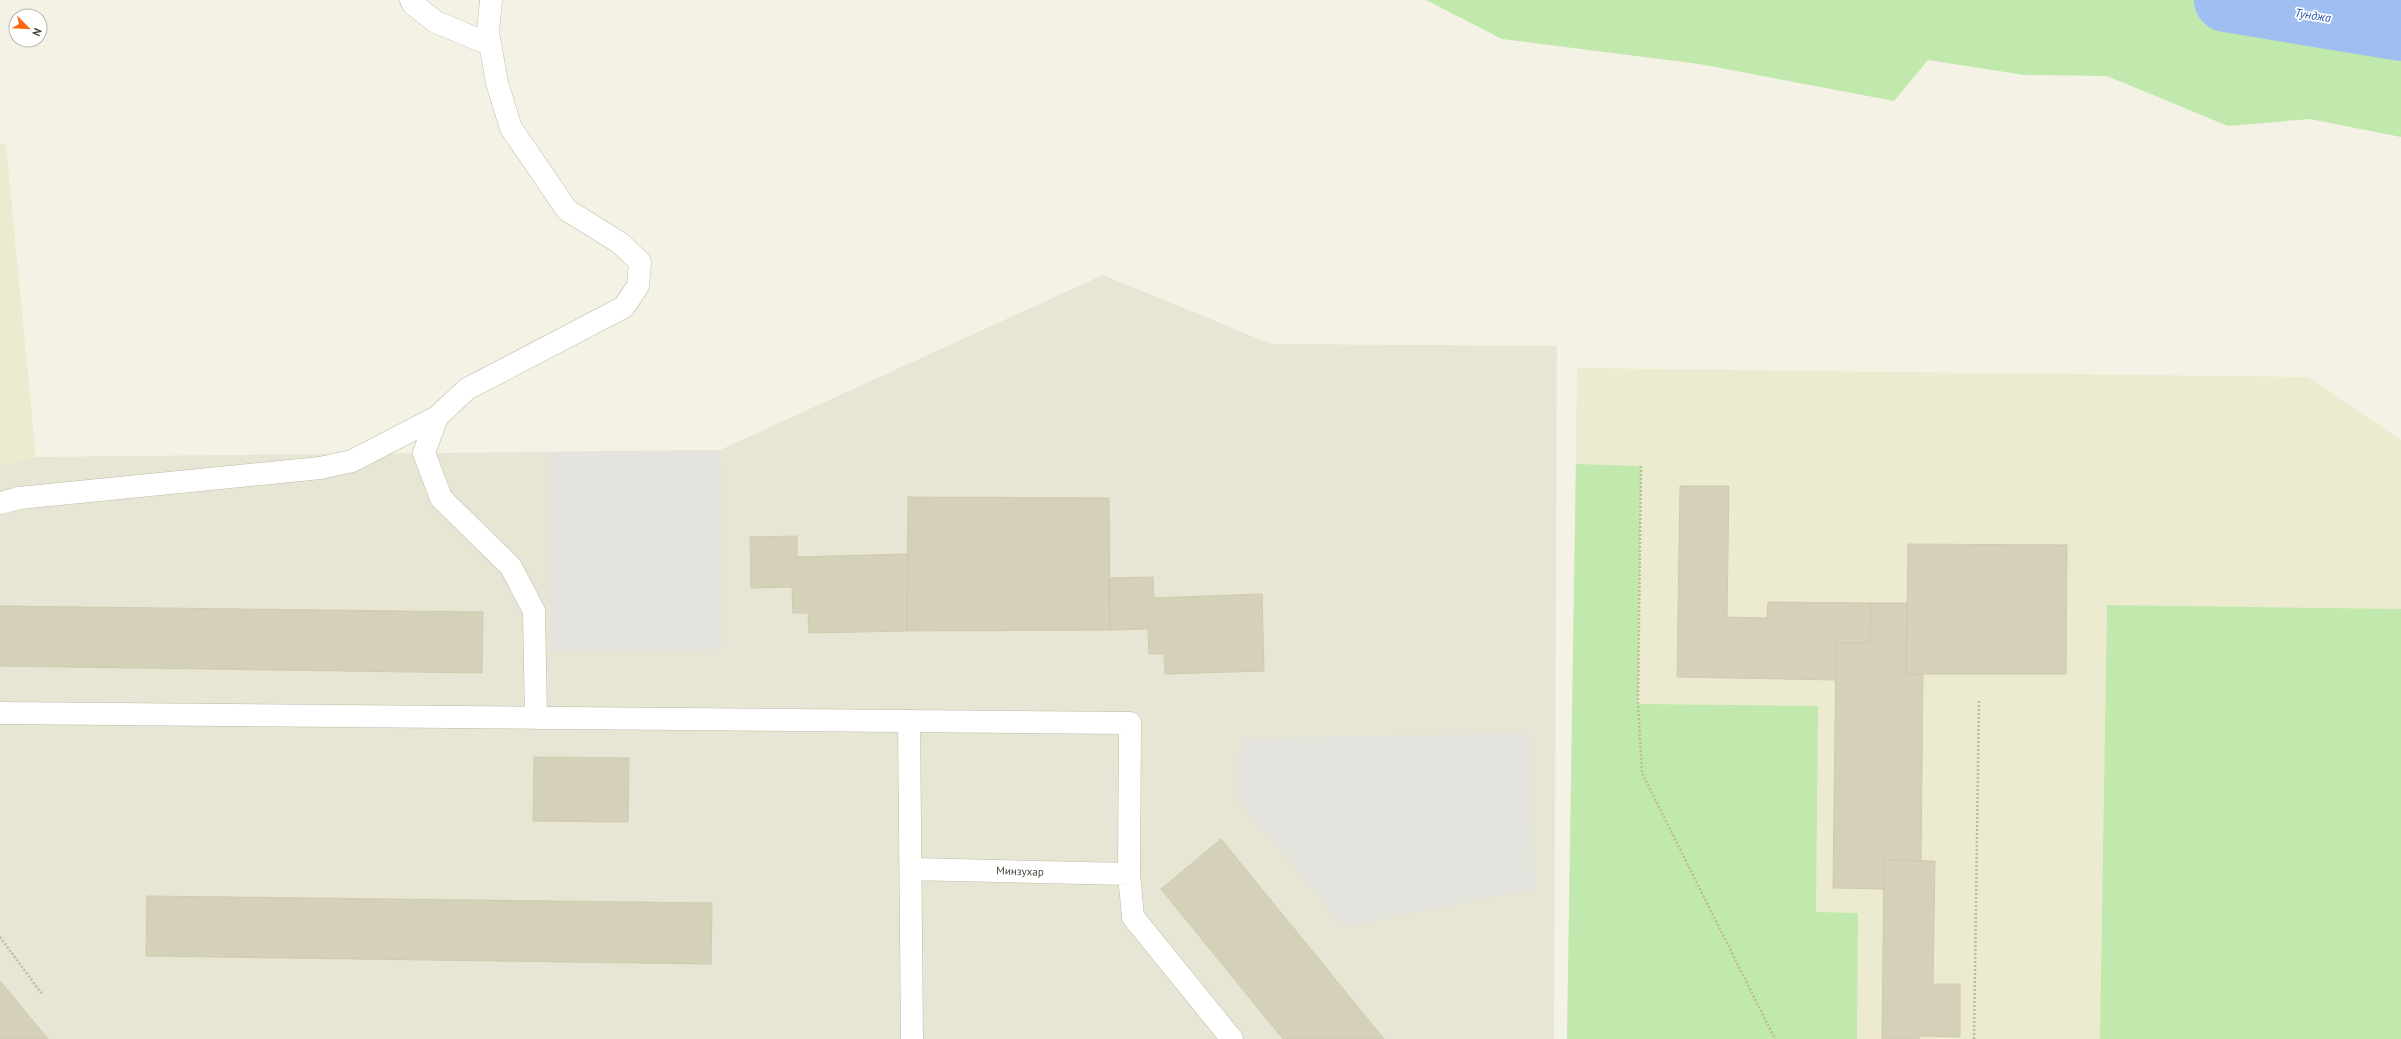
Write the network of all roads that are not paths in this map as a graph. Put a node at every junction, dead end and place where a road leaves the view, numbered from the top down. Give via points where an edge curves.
1 (411, 0) edge
2 (491, 0) edge
3 (490, 44) junction
4 (437, 417) junction
5 (0, 503) edge
6 (0, 713) edge
7 (536, 718) junction
8 (909, 721) junction
9 (911, 868) junction
10 (1129, 874) junction
11 (912, 1039) edge
12 (1232, 1039) edge

1 - 3 street via 436,22
2 - 3 street via 488,32
3 - 4 street via 497,83 511,128 567,210 620,243 640,262 638,286 624,308 467,389
4 - 5 street via 352,461 320,468 19,498
4 - 7 street via 424,453 442,498 511,567 534,610
6 - 7 street
7 - 8 street
8 - 9 street
8 - 10 street via 1130,723
9 - 10 street, Минзухар
9 - 11 street
10 - 12 street via 1133,917

